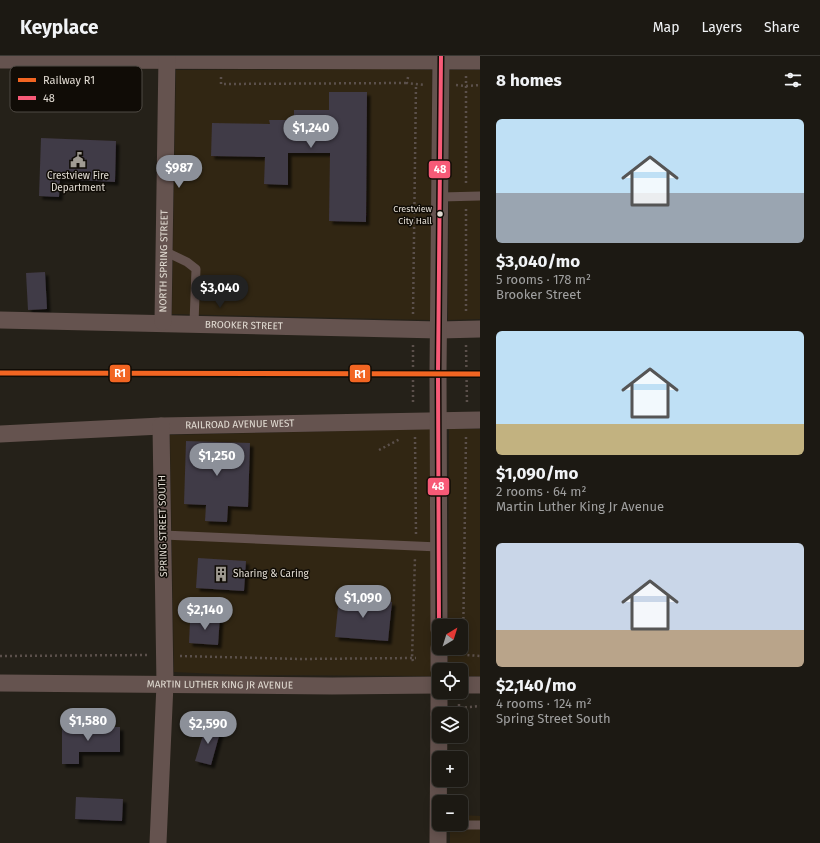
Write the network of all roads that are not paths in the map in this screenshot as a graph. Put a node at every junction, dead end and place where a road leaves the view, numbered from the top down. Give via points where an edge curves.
1 (167, 58) edge
2 (441, 58) edge
3 (0, 60) edge
4 (480, 61) edge
5 (480, 196) edge
6 (441, 197) junction
7 (164, 251) junction
8 (0, 320) edge
9 (163, 322) junction
10 (194, 323) junction
11 (473, 329) edge
12 (439, 330) junction
13 (440, 420) junction
14 (473, 420) edge
15 (161, 426) junction
16 (0, 434) edge
17 (163, 535) junction
18 (439, 547) junction
19 (439, 619) edge
20 (0, 683) edge
21 (165, 684) junction
22 (432, 685) edge
23 (468, 685) edge
24 (480, 685) edge
25 (439, 743) edge
26 (438, 795) edge
27 (468, 825) edge
28 (480, 825) edge
29 (438, 831) edge
30 (158, 843) edge
31 (438, 843) edge

1 - 2 street via 223,61
1 - 3 street
1 - 7 street, NORTH SPRING STREET
2 - 4 street
2 - 6 street
5 - 6 lane
6 - 12 street
7 - 9 street, NORTH SPRING STREET
7 - 10 lane via 196,269
8 - 9 street, BROOKER STREET
9 - 10 street, BROOKER STREET
10 - 12 street, BROOKER STREET
11 - 12 street, BROOKER STREET
12 - 13 street
13 - 14 street, RAILROAD AVENUE WEST
13 - 15 street, RAILROAD AVENUE WEST
13 - 18 street
15 - 16 street, RAILROAD AVENUE WEST
15 - 17 street, SPRING STREET SOUTH
17 - 18 lane
17 - 21 street, SPRING STREET SOUTH
18 - 19 street
20 - 21 street, MARTIN LUTHER KING JR AVENUE
21 - 22 street, MARTIN LUTHER KING JR AVENUE
21 - 30 street, SPRING STREET SOUTH
23 - 24 street
25 - 26 street
27 - 28 lane
29 - 31 street

